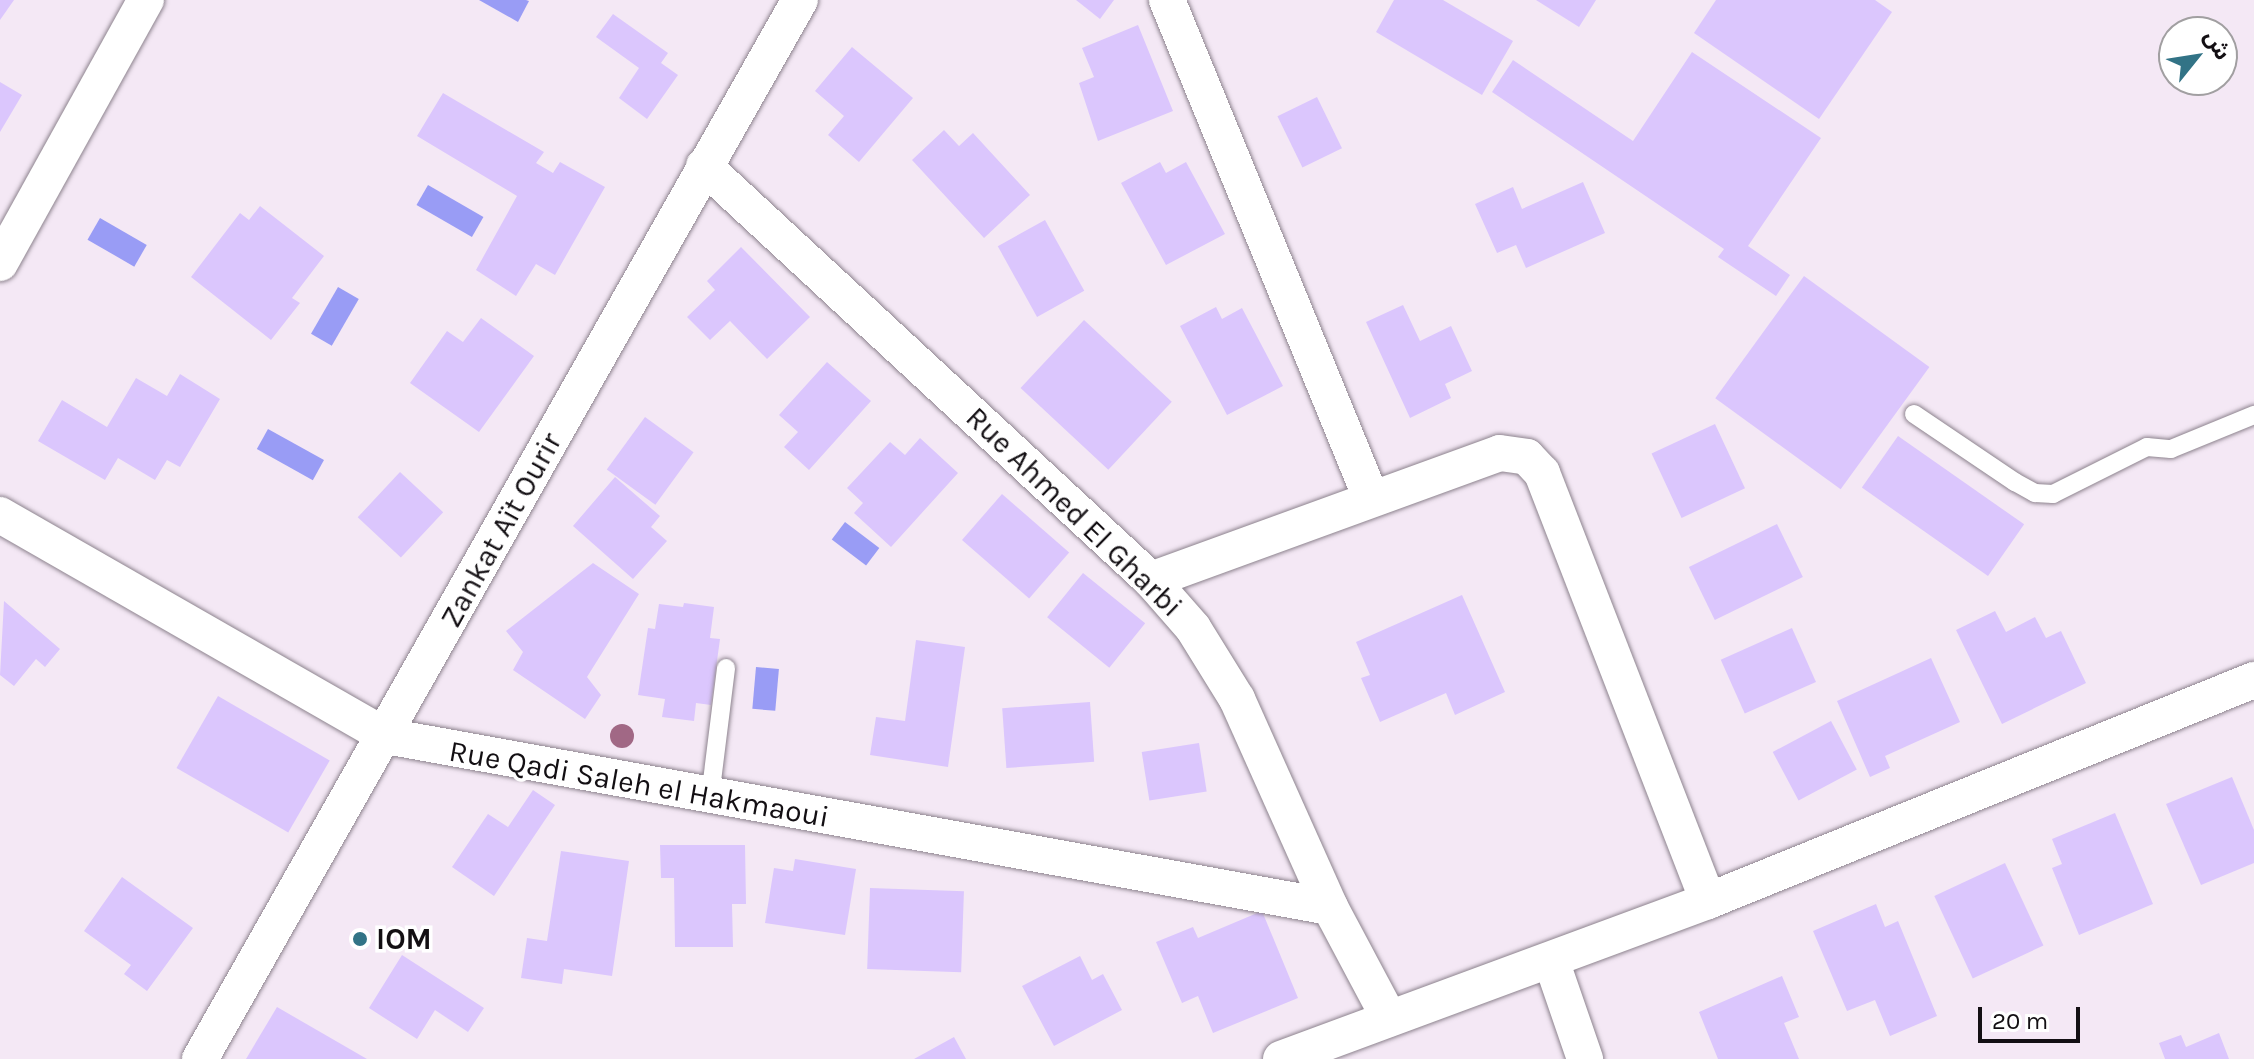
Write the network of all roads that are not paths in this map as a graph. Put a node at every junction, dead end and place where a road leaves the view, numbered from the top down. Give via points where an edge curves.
1 (146, 0) edge
2 (800, 0) edge
3 (1167, 0) edge
4 (704, 166) junction
5 (0, 263) edge
6 (1914, 414) dead end
7 (2254, 415) edge
8 (1371, 498) junction
9 (0, 515) edge
10 (1151, 580) junction
11 (726, 668) dead end
12 (2254, 680) edge
13 (386, 736) junction
14 (710, 797) junction
15 (1708, 901) junction
16 (1330, 907) junction
17 (1551, 960) junction
18 (1389, 1018) junction
19 (200, 1059) edge
20 (1281, 1059) edge
21 (1585, 1059) edge

1 - 5 street
2 - 4 street, Zankat Aït Ourir
3 - 8 street
4 - 10 street, Rue Ahmed El Gharbi
4 - 13 street, Zankat Aït Ourir
6 - 7 lane via 2015,482 2035,493 2053,494 2147,447 2171,449
8 - 10 street
8 - 15 street via 1500,453 1527,457 1542,473
9 - 13 street, Rue Qadi Saleh el Hakmaoui
10 - 16 street, Rue Ahmed El Gharbi via 1193,628 1237,699
11 - 14 lane
12 - 15 street
13 - 14 street, Rue Qadi Saleh el Hakmaoui
13 - 19 street, Zankat Aït Ourir
14 - 16 street, Rue Qadi Saleh el Hakmaoui
15 - 17 street
16 - 18 street, Rue Ahmed El Gharbi
17 - 18 street
17 - 21 street
18 - 20 street

